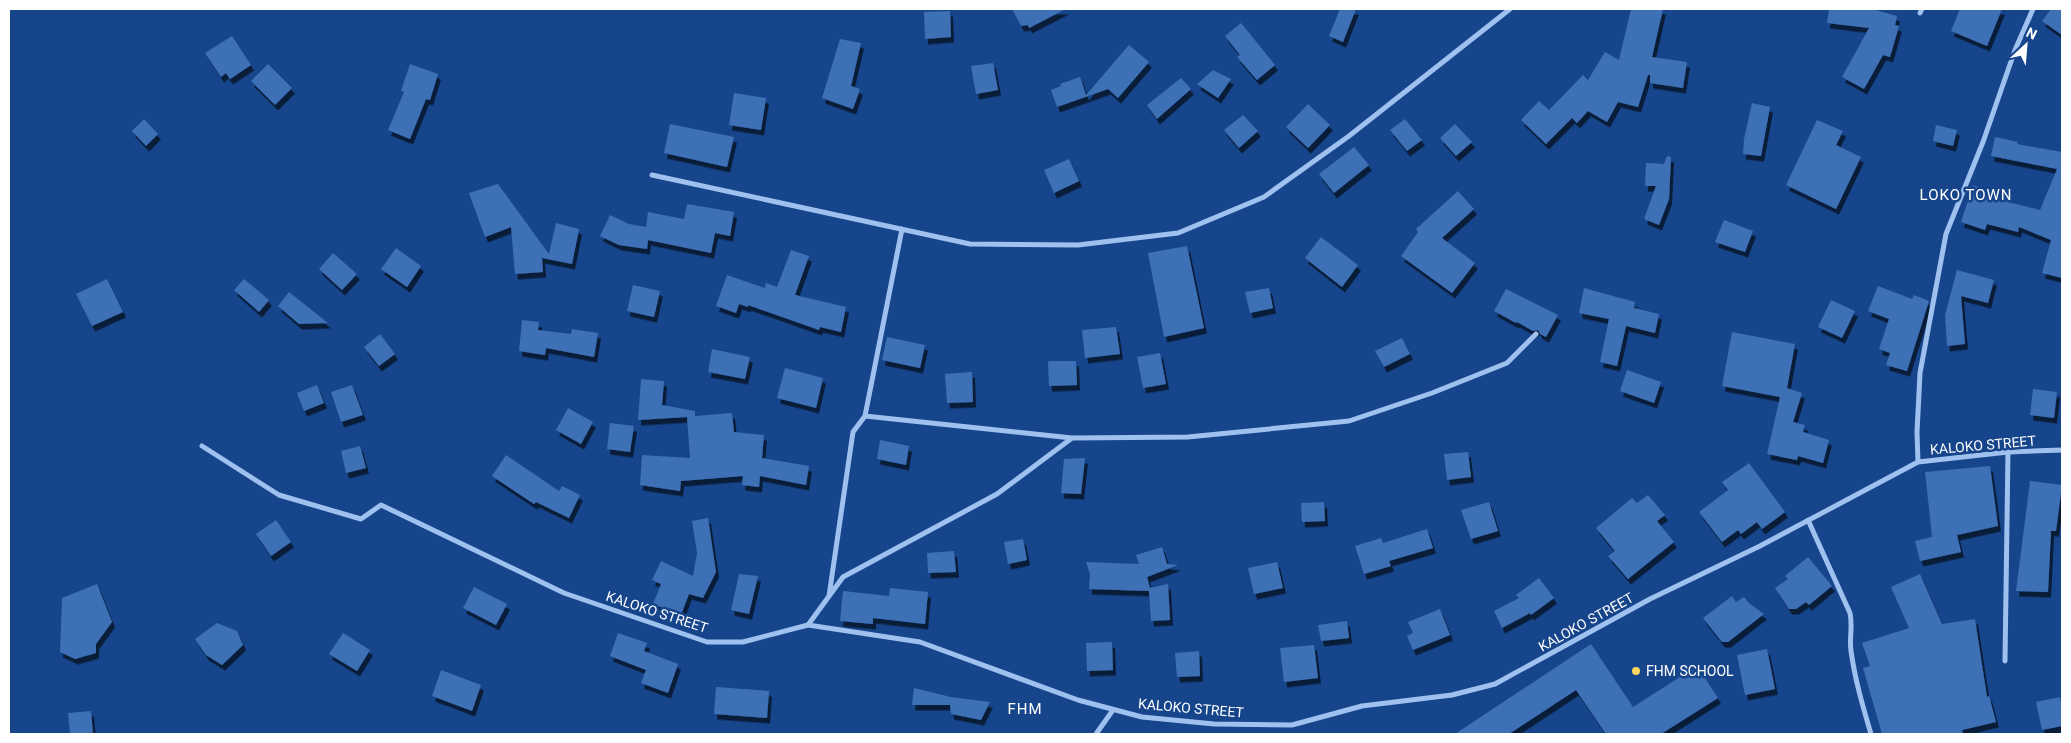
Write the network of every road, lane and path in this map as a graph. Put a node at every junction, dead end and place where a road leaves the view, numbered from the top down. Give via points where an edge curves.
1 (1510, 9) edge
2 (2033, 9) edge
3 (652, 175) dead end
4 (902, 229) junction
5 (1536, 334) dead end
6 (865, 416) junction
7 (1072, 438) junction
8 (202, 446) dead end
9 (2062, 450) edge
10 (2008, 452) junction
11 (1918, 462) junction
12 (1808, 520) junction
13 (829, 596) junction
14 (808, 625) junction
15 (2004, 661) dead end
16 (1113, 710) junction
17 (1096, 734) edge
18 (1872, 734) edge

1 - 4 street via 1349,136 1264,197 1178,233 1078,245 970,244
2 - 11 street via 1946,234 1920,373
3 - 4 street
4 - 6 street
5 - 7 street via 1507,363 1349,421 1188,437
6 - 7 street
6 - 13 street via 854,432
7 - 13 street via 997,494 844,577
8 - 14 street, KALOKO STREET via 279,495 361,519 380,505 564,593 707,642 743,642
9 - 10 street, KALOKO STREET
10 - 11 street, KALOKO STREET
10 - 15 street
11 - 12 street, KALOKO STREET
12 - 16 street, KALOKO STREET via 1650,599 1495,684 1452,695 1362,706 1292,725 1214,724 1142,717
12 - 18 street via 1850,613 1850,648 1856,682
13 - 14 street
14 - 16 street, KALOKO STREET via 920,642
16 - 17 street

